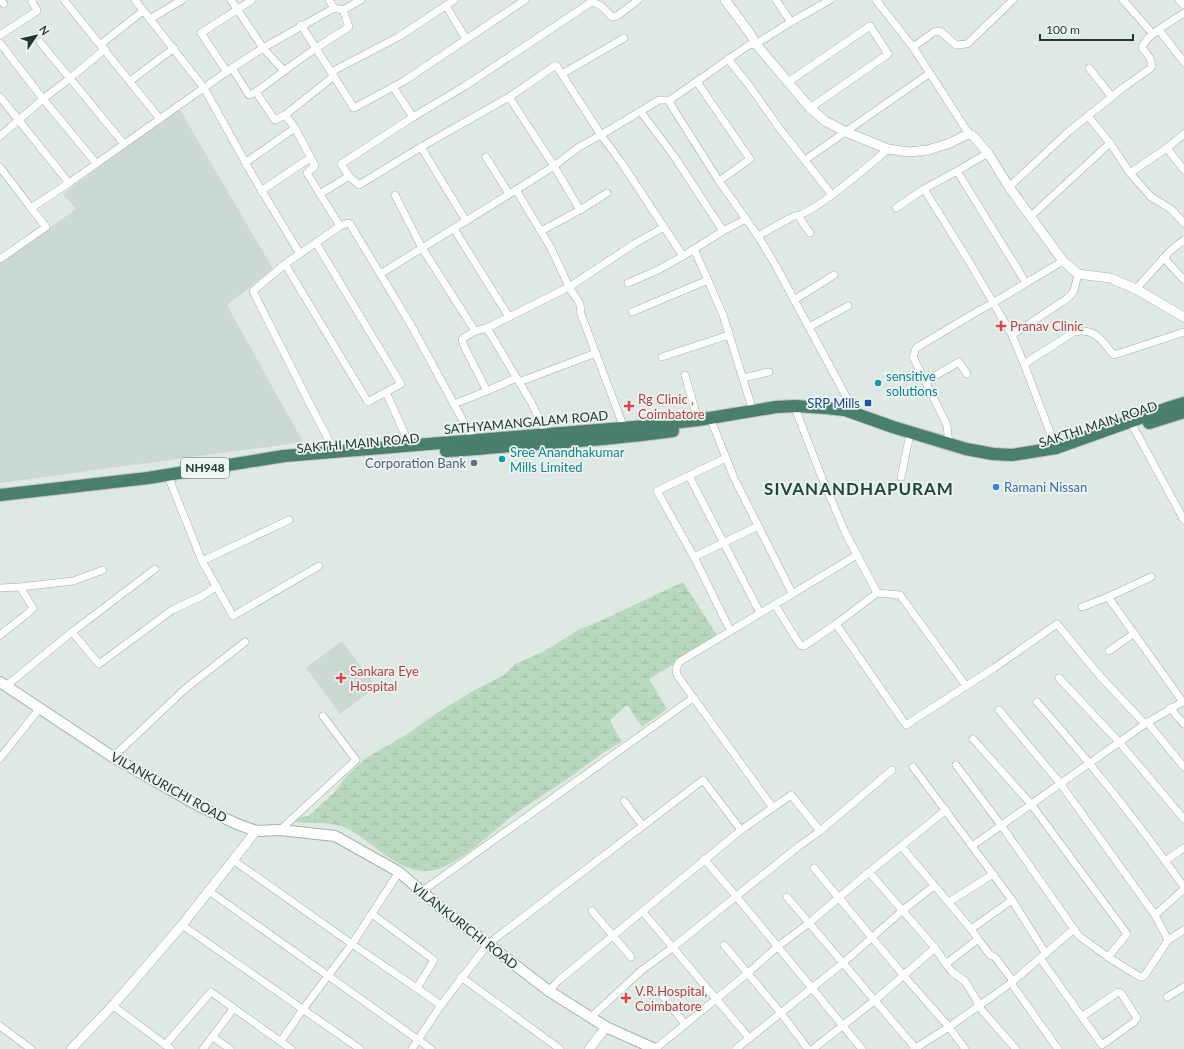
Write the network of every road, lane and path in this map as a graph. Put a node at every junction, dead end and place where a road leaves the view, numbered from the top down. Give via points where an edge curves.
1 (33, 0) edge
2 (64, 0) edge
3 (135, 0) edge
4 (182, 0) edge
5 (231, 0) edge
6 (252, 0) edge
7 (329, 0) edge
8 (361, 0) edge
9 (454, 0) edge
10 (525, 0) edge
11 (638, 0) edge
12 (726, 0) edge
13 (776, 0) edge
14 (830, 0) edge
15 (876, 0) edge
16 (1013, 0) edge
17 (1123, 0) edge
18 (1179, 0) edge
19 (1184, 5) edge
20 (446, 6) junction
21 (334, 8) junction
22 (238, 10) junction
23 (343, 10) junction
24 (143, 11) junction
25 (1184, 13) edge
26 (150, 19) junction
27 (791, 22) junction
28 (301, 26) junction
29 (1156, 32) junction
30 (0, 35) edge
31 (624, 38) dead end
32 (466, 39) junction
33 (40, 42) dead end
34 (0, 43) edge
35 (756, 44) junction
36 (103, 47) junction
37 (913, 47) junction
38 (174, 48) junction
39 (263, 48) junction
40 (316, 48) junction
41 (728, 59) junction
42 (1184, 62) edge
43 (1089, 68) dead end
44 (229, 70) junction
45 (284, 71) junction
46 (930, 73) junction
47 (332, 74) junction
48 (562, 74) junction
49 (69, 79) junction
50 (130, 81) junction
51 (697, 82) junction
52 (788, 82) junction
53 (393, 87) junction
54 (204, 88) junction
55 (256, 92) junction
56 (0, 97) edge
57 (509, 97) junction
58 (1112, 97) junction
59 (42, 99) junction
60 (670, 100) junction
61 (810, 108) junction
62 (641, 112) junction
63 (285, 115) junction
64 (1088, 116) junction
65 (414, 117) junction
66 (160, 119) junction
67 (19, 120) junction
68 (295, 128) junction
69 (846, 132) junction
70 (969, 134) junction
71 (1184, 134) edge
72 (601, 135) junction
73 (0, 136) edge
74 (1110, 143) junction
75 (124, 144) junction
76 (421, 147) junction
77 (1167, 148) junction
78 (888, 149) junction
79 (988, 153) junction
80 (486, 157) dead end
81 (310, 158) junction
82 (805, 160) junction
83 (96, 163) junction
84 (245, 163) junction
85 (554, 166) junction
86 (0, 167) edge
87 (1184, 170) edge
88 (957, 172) junction
89 (1130, 173) junction
90 (349, 176) junction
91 (719, 181) junction
92 (69, 183) junction
93 (1009, 186) junction
94 (924, 189) junction
95 (516, 190) junction
96 (261, 191) junction
97 (607, 193) dead end
98 (320, 194) junction
99 (509, 194) junction
100 (395, 195) dead end
101 (832, 195) junction
102 (31, 208) junction
103 (896, 208) dead end
104 (580, 210) junction
105 (1031, 216) junction
106 (799, 217) junction
107 (746, 219) junction
108 (466, 221) junction
109 (1184, 223) edge
110 (340, 226) junction
111 (664, 227) junction
112 (454, 229) junction
113 (541, 231) junction
114 (723, 231) junction
115 (810, 234) dead end
116 (758, 236) junction
117 (1184, 240) edge
118 (316, 243) junction
119 (422, 248) junction
120 (694, 249) junction
121 (300, 254) junction
122 (683, 256) junction
123 (1, 257) edge
124 (1164, 258) junction
125 (1063, 261) junction
126 (285, 264) junction
127 (380, 274) junction
128 (1078, 274) junction
129 (834, 276) dead end
130 (708, 280) junction
131 (1184, 280) edge
132 (628, 283) dead end
133 (1026, 284) junction
134 (569, 286) junction
135 (1136, 289) junction
136 (794, 300) junction
137 (993, 303) junction
138 (848, 306) dead end
139 (632, 312) dead end
140 (1184, 316) edge
141 (509, 317) junction
142 (809, 327) junction
143 (487, 328) junction
144 (475, 331) junction
145 (1184, 332) edge
146 (729, 335) junction
147 (1012, 335) junction
148 (596, 353) junction
149 (662, 357) dead end
150 (1024, 364) junction
151 (769, 372) dead end
152 (967, 374) dead end
153 (685, 375) dead end
154 (744, 378) junction
155 (518, 380) junction
156 (926, 381) junction
157 (386, 392) junction
158 (487, 392) junction
159 (1184, 403) edge
160 (454, 404) junction
161 (753, 411) junction
162 (1184, 412) edge
163 (797, 413) junction
164 (856, 413) junction
165 (698, 420) junction
166 (1131, 425) junction
167 (713, 426) junction
168 (632, 430) junction
169 (547, 435) junction
170 (909, 439) junction
171 (474, 441) junction
172 (949, 444) junction
173 (410, 446) junction
174 (1056, 448) junction
175 (335, 452) junction
176 (726, 458) junction
177 (689, 476) junction
178 (901, 477) dead end
179 (170, 481) junction
180 (0, 495) edge
181 (0, 503) edge
182 (289, 520) dead end
183 (1184, 520) edge
184 (758, 526) junction
185 (723, 543) junction
186 (857, 555) junction
187 (694, 557) junction
188 (202, 561) junction
189 (319, 566) dead end
190 (155, 569) dead end
191 (103, 570) dead end
192 (1151, 577) dead end
193 (217, 586) junction
194 (20, 587) junction
195 (0, 588) edge
196 (790, 589) dead end
197 (877, 593) junction
198 (1108, 597) junction
199 (775, 604) junction
200 (1082, 608) dead end
201 (758, 609) dead end
202 (836, 624) junction
203 (728, 626) dead end
204 (72, 632) junction
205 (1133, 634) junction
206 (0, 636) edge
207 (245, 642) dead end
208 (1109, 651) dead end
209 (1059, 678) dead end
210 (3, 684) edge
211 (966, 686) junction
212 (693, 698) junction
213 (1184, 701) edge
214 (1037, 702) dead end
215 (1170, 708) junction
216 (39, 709) junction
217 (999, 710) dead end
218 (323, 716) dead end
219 (1146, 723) junction
220 (1184, 724) edge
221 (973, 739) dead end
222 (1119, 742) junction
223 (113, 757) junction
224 (0, 758) edge
225 (1089, 762) junction
226 (956, 764) dead end
227 (1184, 767) edge
228 (913, 768) dead end
229 (892, 770) dead end
230 (1060, 783) junction
231 (624, 801) dead end
232 (1031, 804) junction
233 (773, 808) junction
234 (946, 810) junction
235 (1184, 819) edge
236 (1001, 825) junction
237 (643, 826) junction
238 (280, 830) junction
239 (741, 830) junction
240 (256, 831) junction
241 (820, 831) junction
242 (900, 846) junction
243 (972, 846) junction
244 (1184, 848) edge
245 (704, 859) junction
246 (232, 860) junction
247 (1166, 861) junction
248 (814, 868) dead end
249 (399, 872) junction
250 (869, 872) junction
251 (993, 874) junction
252 (934, 886) junction
253 (1184, 888) edge
254 (209, 890) junction
255 (421, 892) junction
256 (736, 896) junction
257 (787, 897) dead end
258 (838, 898) junction
259 (1012, 900) junction
260 (949, 902) junction
261 (903, 910) junction
262 (592, 911) dead end
263 (643, 912) junction
264 (372, 914) junction
265 (1155, 914) junction
266 (809, 923) junction
267 (182, 925) junction
268 (971, 929) junction
269 (1074, 930) junction
270 (1184, 930) edge
271 (613, 936) junction
272 (872, 937) junction
273 (978, 939) junction
274 (1168, 940) junction
275 (352, 944) junction
276 (488, 944) junction
277 (724, 946) dead end
278 (777, 947) junction
279 (672, 948) junction
280 (935, 948) junction
281 (631, 956) dead end
282 (1043, 956) junction
283 (1108, 957) junction
284 (843, 963) junction
285 (946, 964) junction
286 (748, 973) junction
287 (328, 976) junction
288 (904, 976) junction
289 (461, 977) junction
290 (1012, 982) junction
291 (1184, 987) edge
292 (417, 988) junction
293 (811, 988) junction
294 (658, 990) dead end
295 (549, 991) junction
296 (1167, 997) dead end
297 (717, 998) junction
298 (874, 1000) junction
299 (112, 1005) junction
300 (441, 1005) junction
301 (980, 1005) junction
302 (234, 1008) junction
303 (303, 1009) junction
304 (781, 1013) junction
305 (1083, 1016) junction
306 (591, 1017) junction
307 (685, 1024) junction
308 (0, 1026) edge
309 (842, 1026) junction
310 (606, 1027) junction
311 (949, 1027) junction
312 (213, 1037) junction
313 (749, 1038) junction
314 (418, 1040) junction
315 (281, 1041) junction
316 (168, 1047) edge
317 (1104, 1047) edge
318 (31, 1049) edge
319 (72, 1049) edge
320 (203, 1049) edge
321 (230, 1049) edge
322 (291, 1049) edge
323 (360, 1049) edge
324 (412, 1049) edge
325 (431, 1049) edge
326 (560, 1049) edge
327 (589, 1049) edge
328 (655, 1049) edge
329 (736, 1049) edge
330 (808, 1049) edge
331 (813, 1049) edge
332 (862, 1049) edge
333 (915, 1049) edge
334 (965, 1049) edge
335 (1016, 1049) edge
336 (1058, 1049) edge

1 - 30 street via 37,11
2 - 36 street
3 - 24 street
4 - 26 street
5 - 22 street
6 - 22 street
7 - 21 street
8 - 23 street
9 - 20 street
10 - 32 street
11 - 65 street via 612,17 598,4 590,2
12 - 35 street
13 - 27 street
14 - 27 street
15 - 37 street
16 - 37 street via 967,44 956,45 940,31 934,32
17 - 29 street
18 - 19 street
20 - 32 street
20 - 47 street via 400,36
21 - 23 street
21 - 28 street
22 - 39 street
22 - 44 street via 201,33
23 - 40 street via 349,26
24 - 26 street
24 - 36 street
25 - 29 street
26 - 38 street
27 - 35 street
28 - 39 street
28 - 40 street
29 - 42 street
29 - 58 street via 1142,46 1150,59 1151,68
31 - 48 street
32 - 53 street
33 - 49 street
34 - 59 street
35 - 41 street via 749,45
35 - 52 street
36 - 49 street
36 - 50 street
37 - 46 street
38 - 50 street
38 - 54 street
39 - 44 street
39 - 45 street
40 - 45 street
40 - 47 street
41 - 51 street
41 - 82 street
43 - 58 street
44 - 54 street
44 - 55 street via 249,95
45 - 55 street
46 - 69 street
46 - 70 street
47 - 53 street via 354,108
47 - 63 street
48 - 57 street via 556,65
48 - 72 street
49 - 59 street
49 - 75 street
50 - 66 street
51 - 60 street
51 - 91 street via 750,159
52 - 61 street
52 - 61 street via 870,26 888,54
53 - 65 street
54 - 66 street
54 - 84 street
55 - 63 street via 275,120
56 - 67 street
57 - 76 street
57 - 85 street
58 - 64 street
59 - 67 street
59 - 83 street
60 - 62 street via 659,100
60 - 91 street
61 - 69 street via 825,121
62 - 72 street
62 - 114 street via 674,156
63 - 68 street
64 - 74 street
64 - 93 street
65 - 90 street via 341,164
66 - 75 street
67 - 73 street
67 - 92 street
68 - 81 street
68 - 84 street
69 - 78 street
69 - 82 street
70 - 78 street via 928,150 909,152
70 - 79 street
71 - 77 street
72 - 85 street via 579,147
72 - 111 street
74 - 89 street
74 - 105 street
75 - 83 street
76 - 90 street via 359,185
76 - 108 street
77 - 87 street
77 - 89 street
78 - 101 street
79 - 88 street
79 - 93 street
80 - 99 street
81 - 96 street
81 - 98 street via 315,166 307,173
82 - 101 street
83 - 92 street
84 - 96 street
85 - 95 street
85 - 104 street
86 - 102 street
88 - 94 street
88 - 133 street
89 - 109 street via 1151,198 1170,209
90 - 98 street
91 - 107 street
92 - 102 street
93 - 105 street
94 - 103 street
94 - 137 street
95 - 99 street
95 - 113 street
96 - 121 street
97 - 104 street
98 - 110 street
99 - 108 street
100 - 119 street
101 - 106 street
102 - 123 street via 46,227
104 - 113 street
105 - 125 street
106 - 115 street
106 - 116 street via 794,216
107 - 114 street
107 - 116 street
108 - 112 street
110 - 118 street
110 - 127 street via 350,224
111 - 122 street
111 - 134 street
112 - 119 street
112 - 141 street
113 - 134 street
114 - 120 street
116 - 136 street
117 - 124 street
118 - 121 street
118 - 157 street via 401,384
119 - 127 street
119 - 144 street
120 - 122 street
120 - 130 street
121 - 126 street
122 - 132 street
124 - 131 street
124 - 135 street
125 - 128 street
125 - 133 street
126 - 157 street via 368,402
126 - 175 street via 253,291
127 - 160 street
128 - 135 street via 1110,278
128 - 147 street via 1074,291 1068,298
129 - 136 street
130 - 139 street
130 - 146 street
133 - 137 street
134 - 141 street
134 - 148 street via 580,304 581,314
135 - 140 street
136 - 142 street
137 - 147 street
137 - 156 street via 916,348 913,357
138 - 142 street
141 - 143 street
142 - 164 street
143 - 144 street
143 - 155 street
144 - 158 street via 462,339
145 - 150 street via 1114,355 1097,334 1079,330
146 - 149 street
146 - 154 street
147 - 150 street
148 - 155 street
148 - 168 street
150 - 174 street
151 - 154 street
152 - 156 street via 959,362
153 - 165 street
154 - 161 street
155 - 158 street
155 - 169 street
156 - 172 street via 947,425
157 - 173 street
158 - 160 street
159 - 166 highway, SATHYAMANGALAM ROAD / NH948
160 - 171 street
161 - 164 highway, SATHYAMANGALAM ROAD / NH948 via 795,406
161 - 165 highway, SATHYAMANGALAM ROAD / NH948
162 - 166 highway, SAKTHI MAIN ROAD / NH948
163 - 167 highway, SAKTHI MAIN ROAD / NH948
163 - 170 highway, SAKTHI MAIN ROAD / NH948 via 842,417
163 - 186 street via 820,473
164 - 172 highway, SATHYAMANGALAM ROAD / NH948
165 - 168 highway, SATHYAMANGALAM ROAD / NH948
166 - 170 highway, SAKTHI MAIN ROAD / NH948 via 1058,453 1014,462 964,456
166 - 174 highway, SATHYAMANGALAM ROAD / NH948
166 - 183 street
167 - 168 highway, SAKTHI MAIN ROAD / NH948
167 - 176 street
168 - 169 highway, SATHYAMANGALAM ROAD / NH948
168 - 179 highway, SAKTHI MAIN ROAD / NH948 via 480,449 415,452 276,465
169 - 171 highway, SATHYAMANGALAM ROAD / NH948
170 - 178 street
171 - 173 highway, SATHYAMANGALAM ROAD / NH948
172 - 174 highway, SATHYAMANGALAM ROAD / NH948 via 993,454 1012,455
173 - 175 highway, SATHYAMANGALAM ROAD / NH948
175 - 180 highway, SATHYAMANGALAM ROAD / NH948 via 284,456 148,478
176 - 177 street
176 - 184 street
177 - 185 street
177 - 187 street via 657,490
179 - 181 highway, SAKTHI MAIN ROAD / NH948
179 - 188 street
182 - 188 street
184 - 185 street
184 - 196 street
185 - 187 street
185 - 201 street
186 - 197 street
186 - 199 street
187 - 203 street
188 - 193 street
189 - 193 street via 233,616
190 - 204 street
191 - 194 street via 73,581
192 - 198 street
193 - 204 street via 172,610 99,664
194 - 195 street
194 - 206 street via 33,608
197 - 202 street
197 - 211 street via 900,594
198 - 200 street
198 - 205 street
199 - 202 street via 800,645 804,646
199 - 212 street via 679,662 677,675
202 - 211 street via 906,725
204 - 210 street
205 - 208 street
205 - 213 street
207 - 223 street via 185,689
209 - 222 street
210 - 216 main road, VILANKURICHI ROAD
211 - 219 street via 1057,624 1099,675
212 - 233 street
212 - 255 street
213 - 215 street
214 - 225 street
215 - 219 street
215 - 220 street
216 - 223 main road, VILANKURICHI ROAD
216 - 224 street
217 - 230 street
218 - 238 street via 356,760
219 - 222 street
219 - 227 street
221 - 232 street
222 - 225 street
222 - 235 street
223 - 240 main road, VILANKURICHI ROAD via 197,805
225 - 230 street
225 - 247 street
226 - 236 street
228 - 234 street
229 - 241 street
230 - 232 street
230 - 265 street
231 - 237 street
232 - 236 street
232 - 283 street via 1127,934
233 - 239 street
233 - 241 street via 791,795
234 - 242 street
234 - 243 street
236 - 243 street
236 - 269 street
237 - 239 street via 703,780
237 - 276 street
238 - 240 main road, VILANKURICHI ROAD
238 - 249 main road, VILANKURICHI ROAD via 335,836
239 - 245 street
240 - 246 street
241 - 256 street
242 - 250 street
242 - 252 street
243 - 251 street
244 - 247 street
245 - 256 street
245 - 263 street
246 - 254 street
246 - 275 street
247 - 253 street
248 - 258 street
249 - 255 main road, VILANKURICHI ROAD
249 - 264 street
250 - 258 street
250 - 261 street
251 - 259 street
251 - 260 street
252 - 260 street
252 - 261 street
253 - 265 street
254 - 267 street
254 - 287 street
255 - 276 main road, VILANKURICHI ROAD
256 - 278 street
256 - 279 street
257 - 266 street
258 - 266 street
258 - 272 street
259 - 268 street
259 - 282 street
260 - 268 street
261 - 272 street
261 - 280 street
262 - 271 street
263 - 271 street
263 - 279 street
264 - 275 street
264 - 292 street via 434,960
265 - 274 street
266 - 278 street
266 - 284 street
267 - 299 street
267 - 303 street
268 - 273 street
269 - 282 street
269 - 283 street
270 - 274 street
271 - 281 street
271 - 295 street
272 - 284 street
272 - 288 street
273 - 285 street
273 - 290 street via 990,955 995,957
274 - 283 street via 1142,977
275 - 287 street
275 - 292 street
276 - 289 street
276 - 295 main road, VILANKURICHI ROAD
277 - 286 street
278 - 286 street
278 - 293 street
279 - 297 street
279 - 306 street via 642,970
280 - 285 street
280 - 288 street
282 - 290 street
282 - 305 street
284 - 293 street
284 - 298 street
285 - 301 street via 965,981
286 - 297 street
286 - 304 street
287 - 303 street
287 - 314 street
288 - 298 street
288 - 311 street
289 - 300 street
289 - 326 street
290 - 301 street
290 - 336 street
291 - 296 street
292 - 300 street
293 - 304 street
293 - 309 street
294 - 307 street
295 - 306 main road, VILANKURICHI ROAD
297 - 307 street
297 - 313 street
298 - 309 street
298 - 333 street
299 - 316 street
299 - 319 street
300 - 314 street
301 - 311 street
301 - 335 street
302 - 312 street
302 - 315 street
302 - 316 street via 211,992
303 - 315 street
303 - 323 street
304 - 313 street
304 - 330 street
305 - 317 street
305 - 317 street via 1118,992 1121,993 1137,1018
306 - 310 main road, VILANKURICHI ROAD
307 - 328 street
308 - 318 street
309 - 331 street
309 - 332 street
310 - 327 street
310 - 328 main road, VILANKURICHI ROAD
311 - 333 street
311 - 334 street
312 - 320 street
312 - 321 street
313 - 329 street
314 - 324 street
314 - 325 street
315 - 322 street

